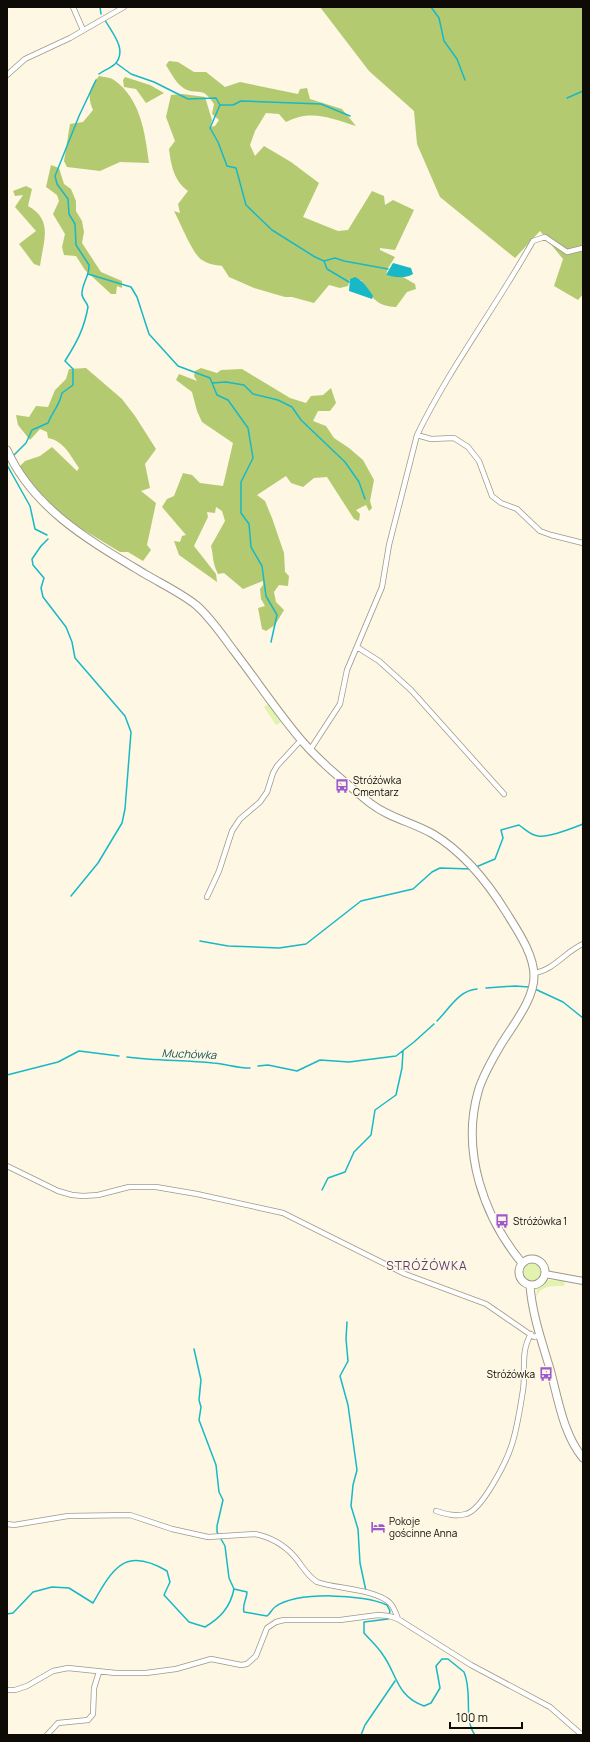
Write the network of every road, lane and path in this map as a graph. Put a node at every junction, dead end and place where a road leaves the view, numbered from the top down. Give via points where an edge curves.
1 (73, 7) edge
2 (124, 7) edge
3 (83, 30) junction
4 (7, 75) edge
5 (583, 248) edge
6 (416, 435) junction
7 (7, 450) edge
8 (583, 543) edge
9 (357, 647) junction
10 (301, 740) junction
11 (310, 750) junction
12 (504, 794) dead end
13 (207, 898) dead end
14 (583, 944) edge
15 (534, 973) junction
16 (7, 1166) edge
17 (522, 1263) junction
18 (545, 1274) junction
19 (583, 1281) edge
20 (530, 1285) junction
21 (531, 1334) junction
22 (540, 1335) junction
23 (583, 1458) edge
24 (436, 1511) dead end
25 (7, 1524) edge
26 (398, 1619) junction
27 (99, 1672) junction
28 (7, 1690) edge
29 (578, 1734) edge
30 (47, 1735) edge

1 - 3 street
2 - 3 street
3 - 4 street via 25,59
5 - 6 street via 567,252 545,237 533,241 455,364
6 - 8 street via 431,439 454,438 468,447 479,461 492,496 501,503 517,509 540,530
6 - 9 street via 389,545 382,587
7 - 10 main road via 32,491 68,524 99,546 180,594 206,615
9 - 11 street via 347,670 340,704
9 - 12 street via 379,661 411,690
10 - 11 main road
10 - 13 street via 277,766 267,792 260,802 240,819 232,831
11 - 15 main road via 377,808 431,833 473,868 504,909 518,933
14 - 15 street via 539,973
15 - 17 main road via 532,988 480,1085 475,1106 473,1136 475,1167 484,1196 503,1237
16 - 21 street via 58,1191 72,1195 83,1196 129,1187 156,1187 283,1213 405,1274 486,1304
17 - 18 main road via 537,1260 544,1268
17 - 20 main road via 519,1277
18 - 19 street
18 - 20 main road via 540,1283
20 - 22 main road
21 - 22 street via 534,1337
21 - 24 street via 523,1349 523,1390 512,1446 506,1460 483,1498 471,1512 452,1515
22 - 23 main road via 569,1434
25 - 26 street via 68,1516 130,1515 172,1529 216,1538 255,1534 274,1540 294,1556 310,1578 323,1584 385,1599 391,1604
26 - 27 street via 387,1616 340,1620 291,1619 276,1622 267,1628 256,1656 247,1664 211,1659 155,1672
26 - 29 street via 471,1665 550,1707
27 - 28 street via 81,1668 60,1669 27,1686
27 - 30 street via 94,1688 93,1714 88,1720 58,1723

